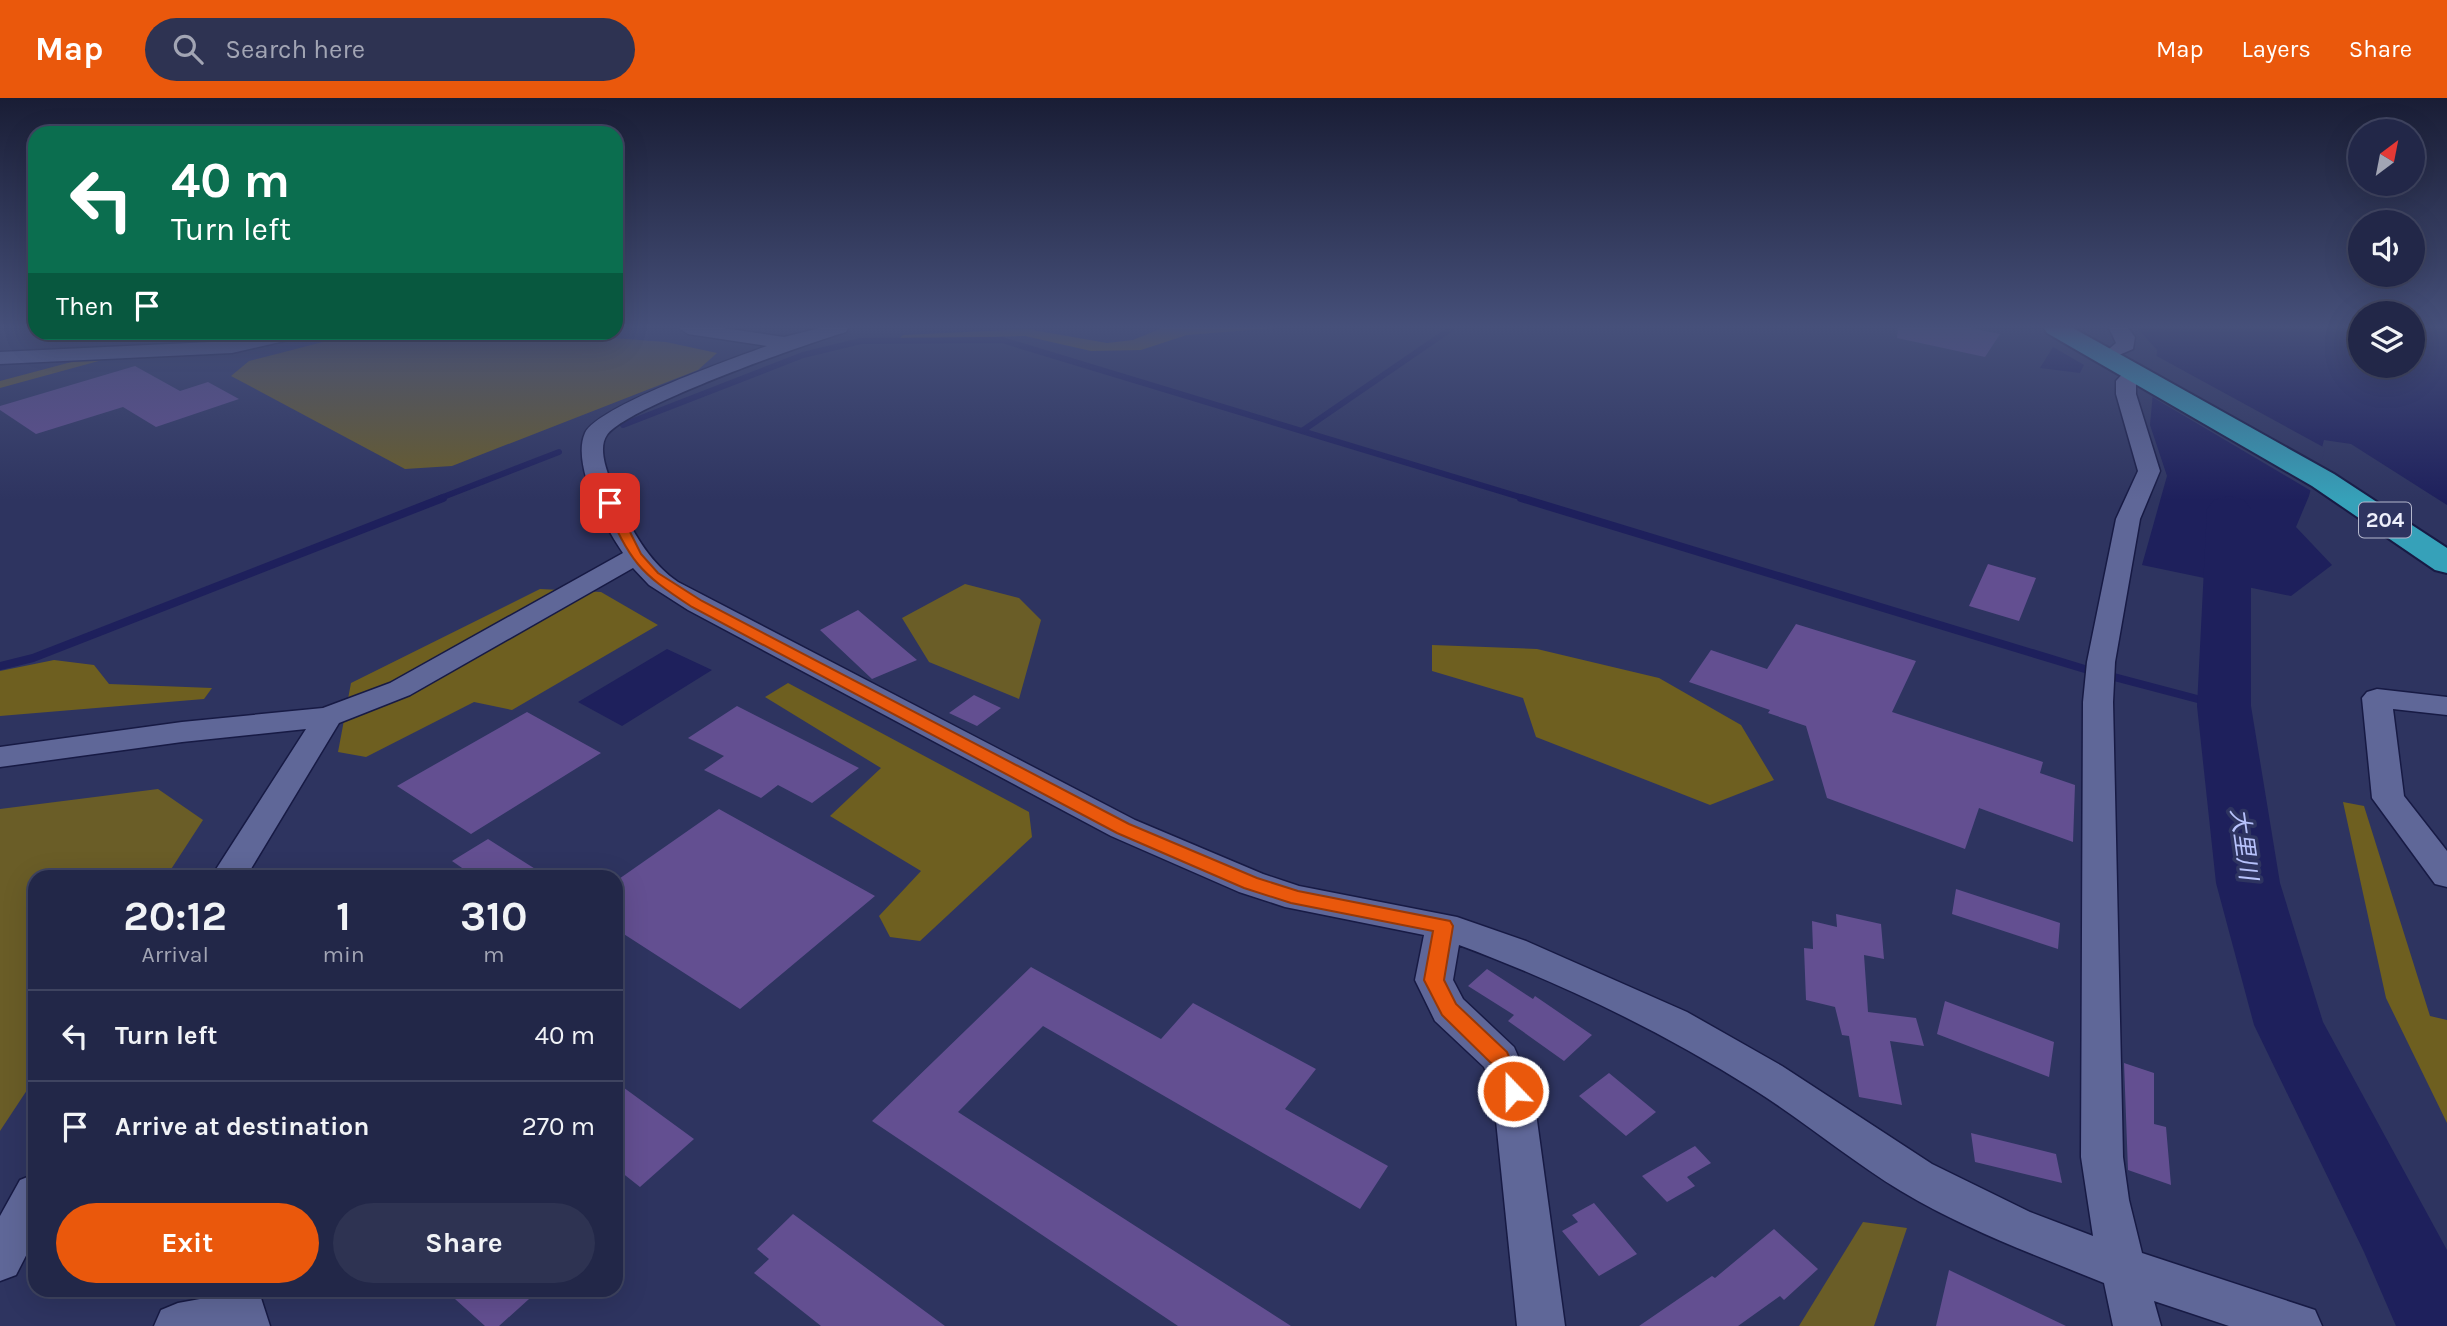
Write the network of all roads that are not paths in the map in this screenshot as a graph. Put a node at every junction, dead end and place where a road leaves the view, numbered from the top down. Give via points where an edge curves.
1 (684, 385) edge
2 (2126, 385) edge
3 (2182, 385) edge
4 (2326, 473) junction
5 (2447, 539) edge
6 (635, 556) junction
7 (2447, 563) edge
8 (2447, 706) edge
9 (328, 717) junction
10 (0, 757) edge
11 (232, 870) edge
12 (2447, 875) edge
13 (1444, 926) junction
14 (28, 1207) edge
15 (0, 1260) edge
16 (2123, 1269) junction
17 (178, 1326) edge
18 (246, 1326) edge
19 (1541, 1326) edge
20 (2137, 1326) edge
21 (2298, 1326) edge

1 - 6 street via 606,423 592,442 592,458
2 - 16 street via 2149,471 2128,519 2101,662 2098,702 2102,1157
3 - 4 highway, 204
4 - 5 highway, 204
4 - 7 highway, 204
6 - 9 street via 400,689
6 - 13 street via 653,576 697,604 1123,828 1297,898
8 - 12 street via 2377,698 2388,798
9 - 10 street
9 - 11 street
13 - 16 street via 1513,951 1673,1023 1768,1078 1917,1178 2014,1226
13 - 19 street via 1434,980 1449,1010 1500,1058 1513,1091
14 - 15 street
16 - 20 street
16 - 21 street
17 - 18 street via 244,1314

